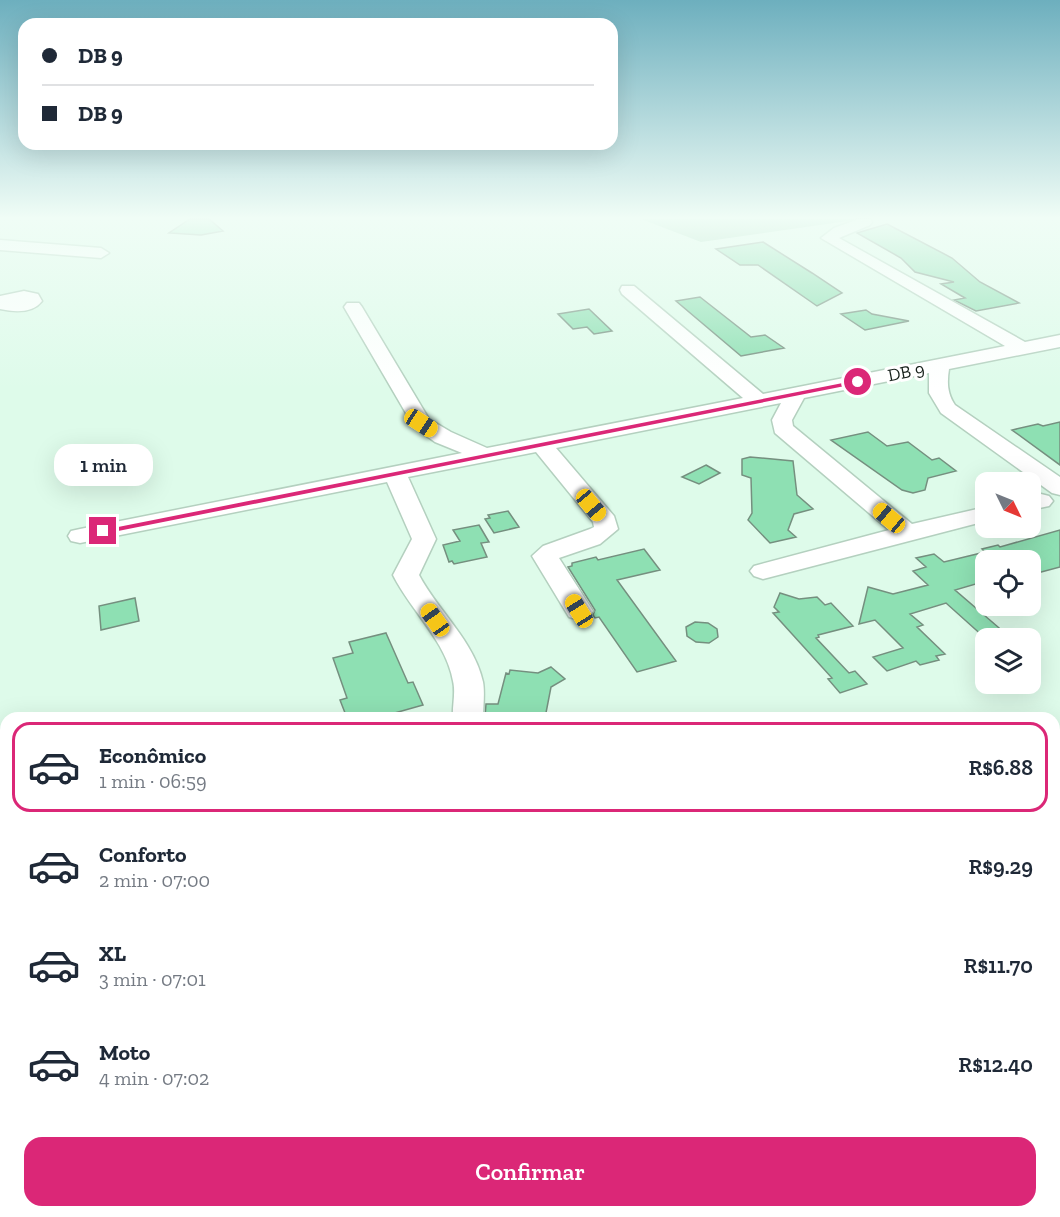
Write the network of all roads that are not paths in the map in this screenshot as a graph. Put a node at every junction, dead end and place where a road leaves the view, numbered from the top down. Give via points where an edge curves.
1 (878, 276) edge
2 (891, 276) edge
3 (628, 290) dead end
4 (353, 307) dead end
5 (1060, 341) edge
6 (1012, 350) junction
7 (940, 365) junction
8 (796, 394) junction
9 (760, 402) junction
10 (542, 444) junction
11 (486, 456) junction
12 (395, 473) junction
13 (1044, 497) edge
14 (975, 517) edge
15 (907, 533) junction
16 (80, 536) dead end
17 (763, 571) dead end
18 (579, 611) dead end
19 (468, 712) edge

1 - 6 street
2 - 6 street
3 - 9 street
4 - 11 street via 421,423
5 - 6 street, DB 9
6 - 7 street, DB 9
7 - 8 street, DB 9
7 - 13 street via 940,399
8 - 9 street, DB 9
8 - 15 street via 782,420 783,428
9 - 10 street, DB 9
10 - 11 street, DB 9
10 - 18 street via 605,521 606,529 598,537 553,549 545,556
11 - 12 street, DB 9
12 - 16 street, DB 9
12 - 19 street via 424,539 406,576 461,662 468,678
14 - 15 street
15 - 17 street

